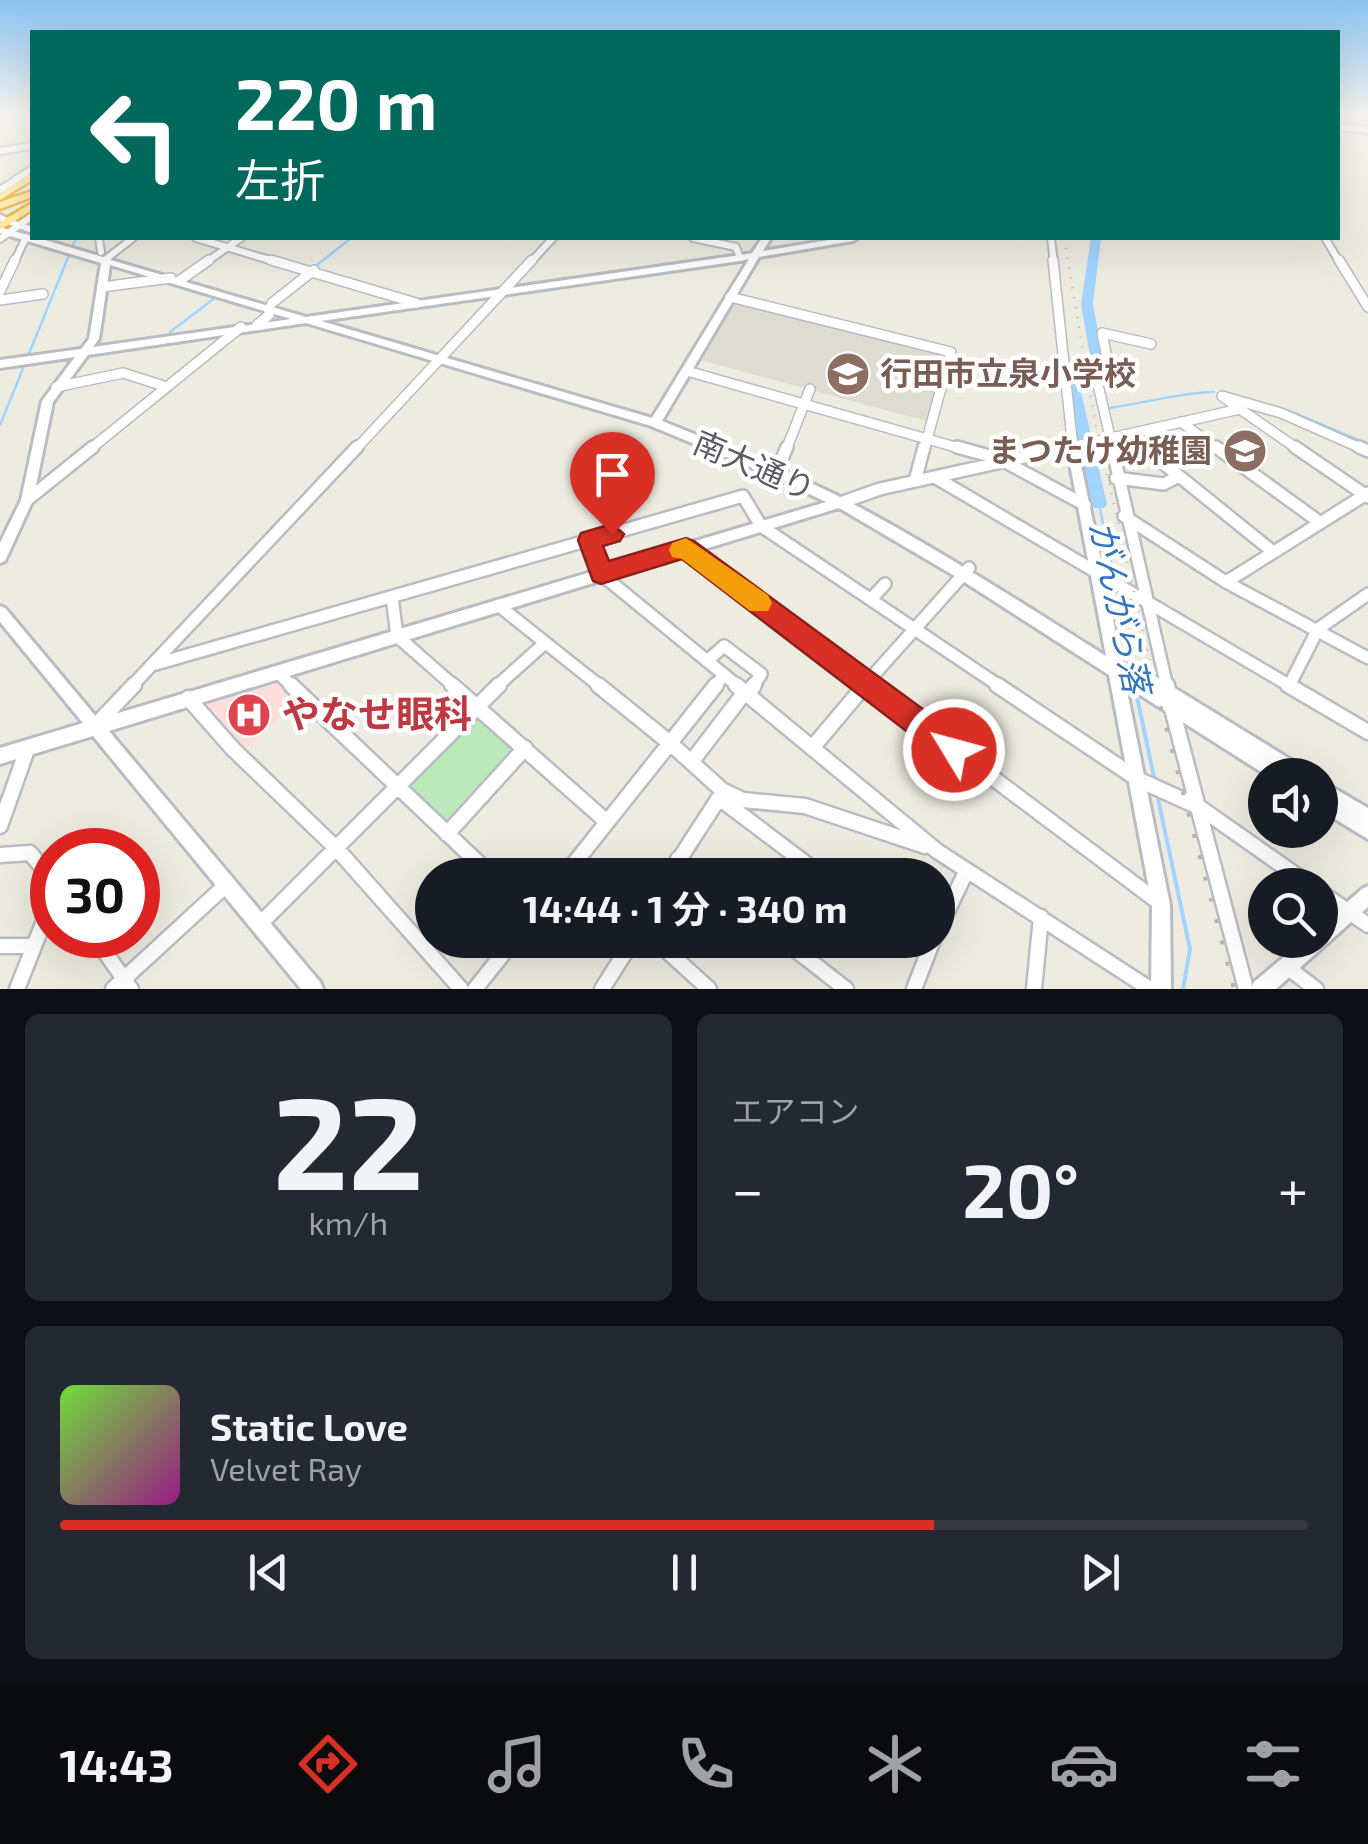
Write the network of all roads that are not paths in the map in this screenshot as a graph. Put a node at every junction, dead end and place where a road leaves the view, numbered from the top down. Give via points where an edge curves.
1 (30, 174) edge
2 (0, 193) edge
3 (30, 195) edge
4 (0, 206) edge
5 (30, 207) edge
6 (30, 217) edge
7 (4, 226) edge
8 (29, 234) edge
9 (49, 240) edge
10 (58, 240) edge
11 (100, 240) edge
12 (130, 240) edge
13 (204, 240) edge
14 (238, 240) edge
15 (550, 240) edge
16 (703, 240) edge
17 (765, 240) edge
18 (843, 240) edge
19 (1051, 240) edge
20 (1326, 240) edge
21 (228, 246) junction
22 (73, 247) junction
23 (105, 255) junction
24 (755, 256) junction
25 (740, 258) junction
26 (314, 270) junction
27 (178, 279) junction
28 (102, 287) junction
29 (0, 291) edge
30 (503, 291) junction
31 (43, 294) dead end
32 (730, 297) junction
33 (0, 300) edge
34 (416, 302) junction
35 (271, 306) junction
36 (376, 308) junction
37 (1368, 308) edge
38 (319, 316) junction
39 (304, 318) junction
40 (257, 325) junction
41 (242, 327) junction
42 (363, 329) junction
43 (1151, 344) dead end
44 (88, 350) junction
45 (442, 355) junction
46 (0, 364) edge
47 (687, 371) junction
48 (56, 387) junction
49 (167, 387) junction
50 (810, 388) dead end
51 (803, 404) junction
52 (1240, 409) junction
53 (657, 420) junction
54 (1181, 422) junction
55 (1128, 434) junction
56 (929, 437) junction
57 (1108, 439) junction
58 (1073, 448) junction
59 (1368, 452) edge
60 (1007, 462) junction
61 (777, 470) junction
62 (1180, 476) junction
63 (937, 478) junction
64 (1116, 478) junction
65 (916, 481) junction
66 (1367, 495) edge
67 (27, 500) junction
68 (845, 502) junction
69 (1084, 505) junction
70 (1124, 516) junction
71 (1318, 521) junction
72 (762, 526) junction
73 (590, 540) junction
74 (686, 548) junction
75 (1272, 551) junction
76 (0, 556) edge
77 (966, 571) junction
78 (1098, 573) junction
79 (601, 574) junction
80 (1226, 582) junction
81 (885, 584) dead end
82 (1368, 594) edge
83 (392, 597) junction
84 (870, 599) junction
85 (1145, 602) junction
86 (498, 605) junction
87 (0, 612) edge
88 (913, 626) junction
89 (1318, 629) junction
90 (397, 636) junction
91 (545, 643) junction
92 (1368, 658) edge
93 (707, 661) junction
94 (156, 664) junction
95 (278, 672) junction
96 (1127, 672) junction
97 (724, 675) junction
98 (866, 683) junction
99 (1289, 686) junction
100 (747, 694) junction
101 (188, 698) junction
102 (1169, 698) junction
103 (476, 706) junction
104 (95, 726) junction
105 (1368, 732) edge
106 (670, 743) junction
107 (28, 747) junction
108 (524, 748) junction
109 (812, 748) junction
110 (0, 756) edge
111 (1255, 758) edge
112 (1271, 758) edge
113 (692, 761) junction
114 (1138, 780) junction
115 (397, 786) junction
116 (720, 794) junction
117 (1338, 799) edge
118 (1198, 807) junction
119 (1338, 811) edge
120 (1368, 818) edge
121 (607, 822) junction
122 (0, 826) edge
123 (1368, 830) edge
124 (448, 834) junction
125 (337, 849) junction
126 (937, 851) junction
127 (30, 853) edge
128 (0, 855) edge
129 (473, 858) edge
130 (578, 858) edge
131 (679, 858) edge
132 (801, 858) edge
133 (1286, 868) edge
134 (966, 872) junction
135 (226, 885) junction
136 (955, 895) edge
137 (1368, 895) edge
138 (1162, 905) junction
139 (1338, 905) edge
140 (1350, 913) junction
141 (1041, 916) junction
142 (1338, 923) edge
143 (260, 925) junction
144 (1368, 925) edge
145 (0, 946) edge
146 (30, 946) edge
147 (30, 956) edge
148 (107, 958) edge
149 (500, 958) edge
150 (622, 958) edge
151 (675, 958) edge
152 (806, 958) edge
153 (925, 958) edge
154 (1297, 958) edge
155 (1286, 967) junction
156 (123, 985) edge
157 (16, 989) edge
158 (313, 989) edge
159 (460, 989) edge
160 (475, 989) edge
161 (602, 989) edge
162 (709, 989) edge
163 (846, 989) edge
164 (914, 989) edge
165 (1034, 989) edge
166 (1150, 989) edge
167 (1161, 989) edge
168 (1246, 989) edge
169 (1261, 989) edge
170 (1316, 989) edge

1 - 2 highway
3 - 4 highway
5 - 7 highway
6 - 7 street
7 - 8 street, 南大通り
8 - 29 street
9 - 22 street, 南大通り
10 - 22 street, 南大通り
11 - 23 street
12 - 23 street
13 - 21 street
14 - 21 street
15 - 30 street
16 - 25 street via 736,247
17 - 24 street
18 - 24 street
19 - 58 street
20 - 37 street
21 - 26 street
21 - 27 street
22 - 23 street, 南大通り
23 - 27 street, 南大通り
23 - 28 street
24 - 25 street
24 - 32 street
25 - 30 street
26 - 34 street
26 - 35 street
27 - 28 street
27 - 35 street, 南大通り
28 - 44 street
30 - 34 street
30 - 45 street
31 - 33 street
32 - 47 street
32 - 56 street via 951,352
34 - 36 street
35 - 38 street, 南大通り
35 - 39 street, 南大通り
35 - 40 street
36 - 38 street
36 - 42 street via 363,315
38 - 39 street
38 - 42 street, 南大通り
39 - 40 street
39 - 45 street, 南大通り
40 - 41 street
41 - 44 street
41 - 49 street
42 - 45 street, 南大通り
43 - 57 street via 1102,333 1109,368 1096,376
44 - 46 street
44 - 48 street
45 - 53 street, 南大通り
45 - 94 street
47 - 51 street
47 - 53 street
48 - 49 street via 123,372
48 - 67 street
49 - 67 street
50 - 51 street
51 - 56 street
51 - 61 street
52 - 54 street
52 - 59 street via 1222,396
52 - 66 street
53 - 61 street, 南大通り
54 - 55 street
54 - 71 street
55 - 57 street
55 - 62 street
56 - 60 street
56 - 65 street
57 - 58 street
57 - 64 street
58 - 60 street
58 - 69 street
60 - 63 street
60 - 69 street
61 - 68 street, 南大通り
62 - 64 street via 1164,484
62 - 75 street
63 - 65 street
63 - 78 street
64 - 70 street
65 - 68 street
66 - 71 street
67 - 76 street
68 - 72 street
68 - 77 street, 南大通り
69 - 78 street
70 - 80 street
70 - 85 street
71 - 75 street
72 - 73 street via 743,496
72 - 74 street
72 - 84 street
73 - 79 street
73 - 83 street
74 - 79 street
74 - 98 street
75 - 80 street
77 - 88 street
77 - 96 street, 南大通り
78 - 85 street
78 - 96 street
79 - 86 street
79 - 93 street
80 - 89 street
81 - 84 street
82 - 89 street
83 - 90 street
83 - 94 street
84 - 88 street
85 - 99 street
85 - 102 street
86 - 90 street
86 - 91 street
87 - 104 street
88 - 98 street
88 - 114 street
89 - 92 street
89 - 99 street
90 - 95 street
90 - 103 street
91 - 103 street
91 - 106 street
93 - 97 street
93 - 100 street via 724,646 761,674
94 - 104 street
95 - 101 street
95 - 115 street
96 - 102 street, 南大通り
96 - 114 street
97 - 100 street
97 - 106 street
98 - 109 street
98 - 138 street
99 - 105 street
100 - 109 street
100 - 113 street
101 - 104 street
101 - 125 street
102 - 111 street, 南大通り
102 - 112 street, 南大通り
102 - 118 street
103 - 108 street
103 - 115 street
104 - 107 street
104 - 135 street
106 - 113 street
106 - 121 street
107 - 110 street
107 - 122 street
108 - 121 street
108 - 124 street
109 - 126 street
113 - 116 street
114 - 118 street
114 - 138 street
115 - 124 street
115 - 125 street
116 - 126 street via 804,806
116 - 131 street
116 - 132 street
117 - 120 street
118 - 133 street
118 - 168 street
119 - 123 street
121 - 130 street
124 - 129 street
125 - 143 street
125 - 159 street
126 - 134 street
127 - 128 street
134 - 136 street
134 - 141 street
135 - 143 street
135 - 156 street
137 - 140 street
138 - 167 street
139 - 140 street
140 - 142 street
140 - 144 street
141 - 165 street
141 - 166 street
143 - 158 street
145 - 146 street
147 - 157 street
148 - 156 street
149 - 160 street
150 - 161 street
151 - 162 street
152 - 163 street
153 - 164 street
154 - 155 street
155 - 169 street
155 - 170 street

